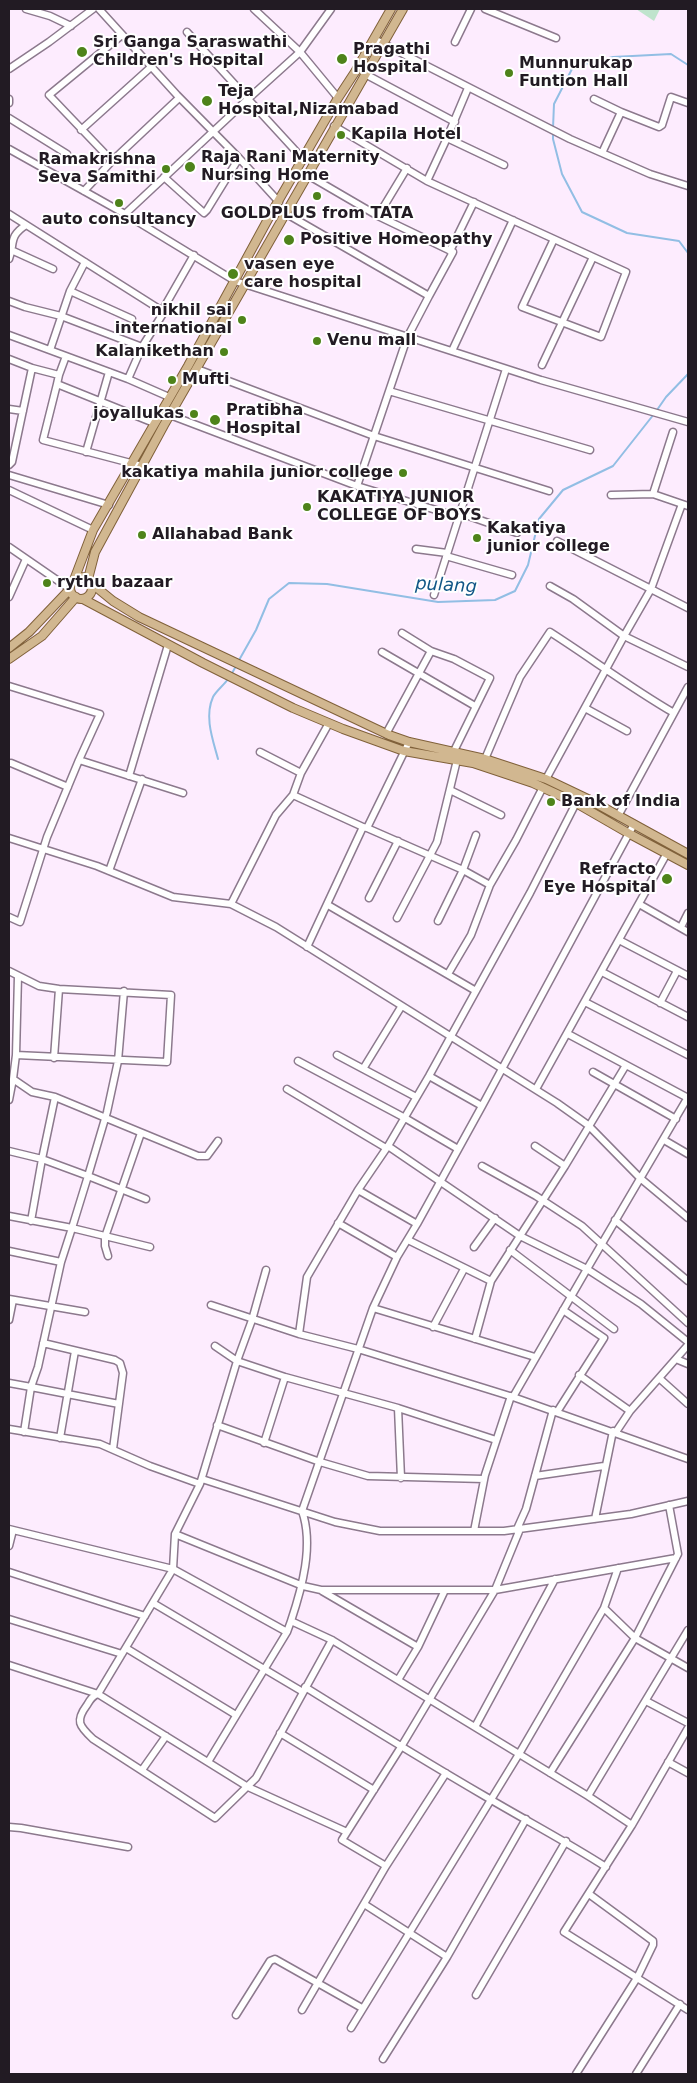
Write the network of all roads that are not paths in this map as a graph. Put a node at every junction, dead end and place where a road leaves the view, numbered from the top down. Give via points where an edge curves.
1 (26, 9) edge
2 (93, 9) edge
3 (99, 9) edge
4 (254, 9) edge
5 (331, 9) edge
6 (391, 9) edge
7 (403, 9) edge
8 (471, 9) edge
9 (486, 9) edge
10 (70, 26) junction
11 (187, 32) dead end
12 (122, 35) junction
13 (556, 38) dead end
14 (374, 39) junction
15 (455, 42) dead end
16 (383, 44) junction
17 (300, 52) junction
18 (151, 67) junction
19 (9, 68) edge
20 (365, 74) junction
21 (468, 88) junction
22 (179, 98) junction
23 (338, 98) junction
24 (9, 99) edge
25 (248, 99) junction
26 (594, 99) dead end
27 (9, 103) edge
28 (688, 103) edge
29 (621, 112) junction
30 (9, 118) edge
31 (454, 122) junction
32 (334, 126) junction
33 (82, 130) junction
34 (213, 131) junction
35 (447, 138) junction
36 (9, 149) edge
37 (67, 154) dead end
38 (602, 154) junction
39 (239, 158) junction
40 (304, 160) junction
41 (112, 161) junction
42 (504, 165) dead end
43 (407, 168) junction
44 (306, 174) junction
45 (164, 177) junction
46 (428, 181) junction
47 (688, 186) edge
48 (84, 191) junction
49 (279, 202) junction
50 (474, 202) junction
51 (285, 213) junction
52 (9, 214) edge
53 (126, 214) junction
54 (378, 216) junction
55 (513, 220) junction
56 (26, 225) junction
57 (554, 239) junction
58 (11, 250) edge
59 (450, 251) junction
60 (194, 255) junction
61 (593, 257) junction
62 (9, 259) edge
63 (85, 262) junction
64 (53, 269) dead end
65 (235, 281) junction
66 (245, 285) junction
67 (70, 291) junction
68 (429, 296) junction
69 (9, 301) edge
70 (162, 311) junction
71 (61, 316) junction
72 (132, 318) dead end
73 (562, 324) junction
74 (9, 335) edge
75 (408, 338) junction
76 (142, 347) junction
77 (50, 350) junction
78 (452, 351) junction
79 (66, 356) junction
80 (9, 359) edge
81 (542, 365) dead end
82 (32, 368) junction
83 (197, 369) junction
84 (506, 369) junction
85 (109, 372) junction
86 (58, 375) junction
87 (128, 378) junction
88 (57, 384) junction
89 (389, 391) junction
90 (169, 397) junction
91 (101, 401) junction
92 (9, 408) edge
93 (23, 411) junction
94 (170, 415) junction
95 (490, 420) junction
96 (688, 422) edge
97 (154, 423) junction
98 (673, 432) dead end
99 (374, 436) junction
100 (12, 442) edge
101 (590, 450) dead end
102 (86, 452) junction
103 (130, 464) junction
104 (9, 465) edge
105 (142, 466) junction
106 (474, 469) junction
107 (9, 475) edge
108 (356, 486) junction
109 (9, 490) edge
110 (549, 491) dead end
111 (653, 494) junction
112 (611, 496) dead end
113 (109, 505) junction
114 (685, 505) edge
115 (459, 515) junction
116 (93, 530) junction
117 (517, 533) dead end
118 (557, 541) dead end
119 (9, 547) edge
120 (416, 549) dead end
121 (447, 555) junction
122 (26, 559) junction
123 (512, 575) dead end
124 (74, 580) junction
125 (90, 581) junction
126 (12, 585) edge
127 (550, 586) dead end
128 (70, 589) junction
129 (651, 589) junction
130 (434, 595) dead end
131 (9, 597) edge
132 (79, 598) junction
133 (688, 608) edge
134 (402, 633) dead end
135 (624, 636) junction
136 (168, 645) junction
137 (9, 648) edge
138 (431, 651) junction
139 (382, 652) dead end
140 (9, 659) edge
141 (688, 667) edge
142 (607, 669) junction
143 (419, 674) junction
144 (9, 686) edge
145 (688, 688) edge
146 (475, 706) junction
147 (585, 708) junction
148 (674, 713) junction
149 (329, 723) junction
150 (627, 732) dead end
151 (386, 734) junction
152 (409, 742) junction
153 (404, 751) junction
154 (454, 751) junction
155 (260, 752) dead end
156 (485, 759) junction
157 (80, 760) junction
158 (457, 760) junction
159 (11, 763) dead end
160 (301, 773) junction
161 (130, 776) junction
162 (142, 780) junction
163 (544, 783) junction
164 (68, 787) junction
165 (450, 790) junction
166 (183, 793) dead end
167 (293, 795) junction
168 (576, 803) junction
169 (500, 815) dead end
170 (618, 816) junction
171 (634, 824) junction
172 (365, 828) junction
173 (628, 834) junction
174 (476, 835) dead end
175 (9, 838) edge
176 (398, 841) junction
177 (43, 849) junction
178 (667, 853) junction
179 (688, 854) edge
180 (430, 857) junction
181 (688, 865) edge
182 (463, 870) junction
183 (108, 871) junction
184 (490, 885) junction
185 (369, 898) dead end
186 (231, 904) junction
187 (639, 904) junction
188 (328, 905) junction
189 (688, 913) edge
190 (9, 917) edge
191 (397, 918) dead end
192 (438, 921) dead end
193 (681, 928) junction
194 (688, 932) edge
195 (619, 940) junction
196 (307, 947) junction
197 (9, 971) edge
198 (677, 971) junction
199 (602, 972) junction
200 (448, 974) junction
201 (18, 976) junction
202 (688, 976) edge
203 (59, 989) junction
204 (124, 991) junction
205 (476, 991) junction
206 (585, 1002) junction
207 (660, 1003) junction
208 (401, 1007) junction
209 (688, 1017) edge
210 (568, 1034) junction
211 (450, 1035) junction
212 (16, 1055) junction
213 (337, 1055) dead end
214 (688, 1055) edge
215 (54, 1058) junction
216 (118, 1061) junction
217 (298, 1061) dead end
218 (626, 1065) junction
219 (502, 1067) junction
220 (363, 1069) junction
221 (593, 1072) dead end
222 (429, 1076) junction
223 (13, 1079) junction
224 (615, 1083) junction
225 (287, 1089) dead end
226 (536, 1089) junction
227 (54, 1097) junction
228 (416, 1097) junction
229 (688, 1098) edge
230 (9, 1100) edge
231 (482, 1106) junction
232 (404, 1118) junction
233 (105, 1119) junction
234 (676, 1119) junction
235 (588, 1126) junction
236 (141, 1133) junction
237 (664, 1140) junction
238 (218, 1141) dead end
239 (535, 1146) dead end
240 (387, 1147) junction
241 (458, 1149) junction
242 (9, 1151) edge
243 (688, 1154) edge
244 (42, 1159) junction
245 (482, 1166) dead end
246 (565, 1166) junction
247 (88, 1176) junction
248 (640, 1178) junction
249 (439, 1183) junction
250 (120, 1190) junction
251 (358, 1190) junction
252 (146, 1199) dead end
253 (542, 1201) junction
254 (9, 1216) edge
255 (495, 1218) junction
256 (688, 1218) edge
257 (615, 1220) junction
258 (31, 1221) junction
259 (338, 1223) junction
260 (417, 1224) junction
261 (72, 1228) junction
262 (520, 1236) junction
263 (105, 1237) junction
264 (408, 1240) junction
265 (601, 1243) junction
266 (150, 1247) dead end
267 (474, 1247) dead end
268 (510, 1250) junction
269 (9, 1251) edge
270 (108, 1256) dead end
271 (397, 1256) junction
272 (61, 1262) junction
273 (586, 1269) junction
274 (266, 1270) dead end
275 (464, 1270) junction
276 (491, 1281) junction
277 (688, 1281) edge
278 (571, 1298) junction
279 (11, 1299) edge
280 (211, 1305) dead end
281 (51, 1306) junction
282 (373, 1308) junction
283 (563, 1310) junction
284 (85, 1312) dead end
285 (9, 1320) edge
286 (252, 1320) junction
287 (688, 1323) edge
288 (434, 1327) junction
289 (614, 1329) dead end
290 (299, 1334) junction
291 (475, 1339) junction
292 (43, 1343) junction
293 (688, 1344) edge
294 (215, 1346) dead end
295 (358, 1349) junction
296 (74, 1350) junction
297 (535, 1358) junction
298 (676, 1359) junction
299 (237, 1361) junction
300 (688, 1364) edge
301 (579, 1374) junction
302 (285, 1377) junction
303 (659, 1378) junction
304 (9, 1383) edge
305 (31, 1387) junction
306 (345, 1393) junction
307 (67, 1394) junction
308 (512, 1397) junction
309 (119, 1404) junction
310 (688, 1404) edge
311 (398, 1408) junction
312 (555, 1411) junction
313 (630, 1411) junction
314 (217, 1425) junction
315 (9, 1430) edge
316 (24, 1432) junction
317 (615, 1432) junction
318 (60, 1438) junction
319 (496, 1440) junction
320 (264, 1443) junction
321 (113, 1449) junction
322 (688, 1459) edge
323 (320, 1462) junction
324 (604, 1466) junction
325 (535, 1476) junction
326 (401, 1478) junction
327 (484, 1479) junction
328 (201, 1482) junction
329 (688, 1501) edge
330 (669, 1505) junction
331 (302, 1511) junction
332 (595, 1519) junction
333 (519, 1529) junction
334 (11, 1530) edge
335 (474, 1531) junction
336 (175, 1534) junction
337 (9, 1546) edge
338 (676, 1558) junction
339 (618, 1568) junction
340 (173, 1569) junction
341 (9, 1572) edge
342 (555, 1579) junction
343 (303, 1586) junction
344 (321, 1590) junction
345 (445, 1590) junction
346 (495, 1590) junction
347 (152, 1603) junction
348 (604, 1608) junction
349 (145, 1616) junction
350 (9, 1619) edge
351 (291, 1621) junction
352 (688, 1630) edge
353 (287, 1632) junction
354 (635, 1638) junction
355 (332, 1640) junction
356 (418, 1647) junction
357 (124, 1651) junction
358 (671, 1658) junction
359 (9, 1665) edge
360 (688, 1668) edge
361 (264, 1669) junction
362 (398, 1680) junction
363 (304, 1690) junction
364 (98, 1694) junction
365 (430, 1700) junction
366 (646, 1701) junction
367 (236, 1715) junction
368 (688, 1723) edge
369 (475, 1727) junction
370 (688, 1728) edge
371 (280, 1733) junction
372 (166, 1736) junction
373 (401, 1747) junction
374 (519, 1754) junction
375 (208, 1762) junction
376 (668, 1762) junction
377 (142, 1770) junction
378 (446, 1773) junction
379 (550, 1773) junction
380 (688, 1773) edge
381 (248, 1787) junction
382 (374, 1790) junction
383 (588, 1796) junction
384 (490, 1799) junction
385 (526, 1819) junction
386 (632, 1825) junction
387 (9, 1827) edge
388 (347, 1832) junction
389 (566, 1841) junction
390 (128, 1847) dead end
391 (386, 1866) junction
392 (606, 1867) junction
393 (589, 1894) junction
394 (364, 1904) junction
395 (409, 1932) junction
396 (447, 1957) junction
397 (637, 1978) junction
398 (319, 1984) junction
399 (476, 1995) dead end
400 (680, 2004) junction
401 (362, 2008) junction
402 (302, 2010) dead end
403 (688, 2010) edge
404 (236, 2015) dead end
405 (350, 2028) dead end
406 (383, 2059) dead end
407 (576, 2074) edge
408 (636, 2074) edge

1 - 10 street
2 - 10 street
3 - 12 street
4 - 17 street
5 - 17 street
6 - 14 main road
7 - 16 main road
8 - 15 street
9 - 13 street
10 - 19 street
11 - 25 street
12 - 18 street
12 - 33 street via 49,95
14 - 16 street
14 - 23 main road
16 - 20 main road
16 - 21 street
17 - 23 street
17 - 25 street
18 - 22 street
18 - 33 street
20 - 31 street
20 - 32 main road
21 - 31 street
21 - 38 street
22 - 34 street
22 - 41 street
23 - 40 main road
24 - 27 street
25 - 34 street
25 - 40 street
26 - 29 street
28 - 29 street via 672,97 659,126
29 - 38 street
30 - 37 street
31 - 35 street
32 - 43 street
32 - 44 main road
33 - 41 street
34 - 39 street
34 - 45 street
35 - 42 street
35 - 46 street
36 - 48 street
38 - 47 street
39 - 45 street via 204,212
39 - 49 street
40 - 49 main road
41 - 48 street
43 - 46 street
43 - 54 street
44 - 51 main road
44 - 54 street
45 - 53 street
46 - 50 street
48 - 53 street
49 - 65 main road
50 - 55 street
50 - 59 street
51 - 66 main road
51 - 68 street
52 - 56 street
53 - 60 street
54 - 59 street
55 - 57 street
55 - 78 street
56 - 58 street via 18,230
56 - 63 street
57 - 61 street
57 - 73 street via 522,307
58 - 62 street
58 - 64 street
59 - 68 street via 453,252
60 - 65 street
60 - 70 street
61 - 73 street
61 - 73 street via 626,272 600,337
63 - 67 street
63 - 70 street
65 - 66 street
65 - 90 main road
66 - 75 street
66 - 83 main road
67 - 71 street
67 - 72 street
68 - 75 street
69 - 71 street via 24,308
70 - 76 street
71 - 76 street
71 - 77 street
73 - 81 street
74 - 77 street
75 - 78 street
75 - 89 street
76 - 87 street
77 - 79 street
78 - 84 street
79 - 85 street
79 - 86 street
80 - 82 street
82 - 86 street
82 - 93 street
83 - 94 main road
83 - 99 street
84 - 95 street
84 - 96 street
85 - 87 street
85 - 91 street
86 - 88 street
87 - 90 street
88 - 91 street
88 - 102 street via 43,440
89 - 95 street
89 - 99 street
90 - 97 main road
91 - 97 street
91 - 102 street
92 - 93 street
93 - 100 street
94 - 105 main road
94 - 108 street
95 - 101 street
95 - 106 street
97 - 103 main road
98 - 111 street
99 - 106 street
99 - 108 street
100 - 104 street via 12,462
102 - 103 street
103 - 105 street
103 - 113 main road
105 - 125 main road via 95,552
106 - 110 street
106 - 115 street
107 - 113 street
108 - 115 street
109 - 116 street
111 - 112 street
111 - 114 street
113 - 116 main road
114 - 129 street
115 - 117 street
115 - 121 street
116 - 124 main road
118 - 129 street
119 - 122 street
120 - 121 street
121 - 123 street
121 - 130 street
122 - 126 street
122 - 128 street
124 - 125 main road via 80,577
124 - 128 main road
125 - 132 main road via 91,593
125 - 151 main road via 139,617
126 - 131 street
127 - 135 street via 574,599
128 - 132 main road
128 - 137 main road
129 - 133 street
129 - 135 street
132 - 136 main road
132 - 140 main road via 42,636
134 - 138 street
135 - 141 street
135 - 142 street
136 - 149 main road via 255,690
136 - 161 street
138 - 143 street
138 - 146 street via 454,658 490,678
139 - 143 street
142 - 147 street
142 - 148 street
142 - 156 street via 550,632 520,678
143 - 146 street
143 - 151 street
144 - 157 street via 100,714
145 - 148 street
146 - 154 street
147 - 150 street
147 - 163 street
148 - 170 street
149 - 153 main road
149 - 160 street
151 - 152 main road
152 - 153 street
152 - 154 main road
153 - 158 main road
153 - 172 street
154 - 156 main road
155 - 160 street
156 - 163 main road
157 - 161 street
157 - 164 street
158 - 163 main road
158 - 165 street
159 - 164 street
160 - 167 street
161 - 162 street
162 - 166 street
162 - 183 street
163 - 168 main road
163 - 170 main road
163 - 184 street
164 - 177 street
165 - 169 street
165 - 180 street
167 - 172 street
167 - 186 street via 276,815
168 - 173 main road
168 - 205 street
170 - 171 main road
171 - 173 street
171 - 179 main road
172 - 176 street
172 - 188 street
173 - 178 main road
173 - 219 street
174 - 182 street
175 - 177 street
176 - 180 street
176 - 185 street
177 - 183 street
177 - 190 street via 20,922
178 - 181 main road
178 - 187 street
180 - 182 street
180 - 191 street
182 - 184 street
182 - 192 street
183 - 186 street via 173,897
184 - 200 street via 471,935
186 - 196 street
187 - 193 street
187 - 195 street
188 - 196 street
188 - 200 street
189 - 193 street
193 - 194 street
195 - 198 street
195 - 199 street
196 - 208 street
197 - 201 street
198 - 202 street
198 - 207 street
199 - 206 street
199 - 207 street
200 - 205 street
201 - 203 street via 39,986
201 - 212 street
203 - 204 street
203 - 215 street
204 - 216 street
204 - 216 street via 170,995 167,1062
205 - 211 street
206 - 210 street
206 - 214 street
207 - 209 street
208 - 211 street
208 - 220 street
210 - 218 street
210 - 226 street
211 - 219 street
211 - 222 street
212 - 215 street
212 - 223 street
213 - 220 street
215 - 216 street
216 - 233 street
217 - 232 street
218 - 224 street
218 - 229 street
219 - 226 street
219 - 231 street
220 - 228 street
221 - 224 street
222 - 228 street
222 - 231 street
223 - 227 street via 32,1092
223 - 230 street
224 - 234 street
224 - 235 street
225 - 240 street
226 - 235 street
227 - 233 street
227 - 244 street
228 - 232 street
229 - 234 street
231 - 241 street
232 - 240 street
232 - 241 street
233 - 236 street
233 - 247 street
234 - 237 street
235 - 246 street
235 - 248 street
236 - 238 street via 198,1156 207,1156
236 - 250 street
237 - 243 street
237 - 248 street
239 - 246 street
240 - 249 street
240 - 251 street
241 - 249 street
242 - 244 street
244 - 247 street
244 - 258 street
245 - 253 street
246 - 253 street
247 - 250 street
247 - 261 street
248 - 256 street
248 - 257 street
249 - 255 street
249 - 260 street
250 - 252 street
250 - 263 street
251 - 259 street
251 - 260 street
253 - 262 street
253 - 265 street via 582,1226
254 - 258 street
255 - 262 street
255 - 267 street
257 - 265 street
257 - 277 street
258 - 261 street
259 - 271 street
259 - 290 street via 307,1277
260 - 264 street
261 - 263 street
261 - 272 street
262 - 268 street
262 - 273 street
263 - 266 street
263 - 270 street
264 - 271 street
264 - 275 street
265 - 273 street
265 - 287 street
268 - 276 street
268 - 278 street
269 - 272 street
271 - 282 street
272 - 281 street
273 - 278 street
273 - 293 street via 641,1304
274 - 286 street
275 - 276 street
275 - 288 street
276 - 291 street
278 - 283 street
278 - 289 street
279 - 281 street
279 - 285 street
280 - 286 street
281 - 284 street
281 - 292 street
282 - 288 street
282 - 295 street
283 - 297 street
283 - 301 street via 604,1338
286 - 290 street
286 - 299 street
288 - 291 street
290 - 295 street
291 - 297 street
292 - 296 street
292 - 305 street
293 - 298 street
294 - 299 street
295 - 306 street
295 - 308 street
296 - 307 street
296 - 309 street via 120,1363 123,1373
297 - 308 street
298 - 300 street
298 - 303 street
299 - 302 street
299 - 314 street
301 - 312 street
301 - 313 street
302 - 306 street
302 - 320 street
303 - 310 street
303 - 313 street
304 - 305 street
305 - 307 street
305 - 316 street
306 - 311 street
306 - 323 street
307 - 309 street
307 - 318 street
308 - 312 street
308 - 319 street
309 - 321 street
311 - 319 street
311 - 326 street
312 - 317 street
312 - 325 street
313 - 317 street
314 - 320 street
314 - 328 street
315 - 316 street
316 - 318 street
317 - 322 street
317 - 324 street
318 - 321 street
319 - 327 street
320 - 323 street
321 - 328 street via 150,1466
323 - 326 street via 368,1476
323 - 331 street
324 - 325 street
324 - 332 street
325 - 333 street
326 - 327 street
327 - 335 street
328 - 331 street
328 - 336 street
329 - 330 street
330 - 332 street
330 - 338 street via 678,1552
331 - 335 street via 344,1525 380,1531
331 - 343 street via 307,1532
332 - 333 street
333 - 335 street
333 - 346 street
334 - 337 street
334 - 340 street
336 - 340 street
336 - 343 street
338 - 339 street
338 - 354 street
339 - 342 street
339 - 348 street
340 - 347 street
340 - 353 street
341 - 349 street
342 - 346 street
342 - 369 street
343 - 344 street
343 - 351 street
344 - 345 street
344 - 356 street
345 - 346 street
345 - 356 street
346 - 365 street
347 - 349 street
347 - 361 street
348 - 354 street
348 - 374 street
349 - 357 street
350 - 357 street
351 - 353 street
351 - 355 street
352 - 358 street
353 - 361 street
354 - 358 street
354 - 379 street
355 - 362 street
355 - 363 street
356 - 362 street
357 - 364 street
357 - 367 street
358 - 360 street
358 - 366 street
359 - 364 street
361 - 363 street
361 - 367 street
362 - 365 street
363 - 371 street
363 - 373 street
364 - 372 street
364 - 377 street via 79,1716 84,1731
365 - 369 street
365 - 373 street
366 - 368 street
366 - 383 street
367 - 375 street
369 - 374 street
370 - 376 street
371 - 381 street
371 - 382 street
372 - 375 street
372 - 377 street
373 - 378 street
373 - 382 street
374 - 379 street
374 - 384 street
375 - 381 street
376 - 380 street
376 - 386 street
377 - 381 street via 215,1818
378 - 384 street
378 - 391 street
379 - 383 street
381 - 388 street
382 - 388 street
383 - 386 street
384 - 385 street
384 - 395 street
385 - 389 street
385 - 396 street
386 - 392 street
387 - 390 street
388 - 391 street via 342,1840
389 - 392 street
389 - 399 street
391 - 394 street
392 - 393 street
393 - 397 street via 653,1941 652,1950
393 - 397 street via 564,1932
394 - 395 street
394 - 398 street
395 - 396 street
395 - 401 street
396 - 406 street
397 - 400 street
397 - 407 street
398 - 401 street
398 - 402 street
398 - 404 street via 278,1960 272,1960
400 - 403 street
400 - 408 street
401 - 405 street

